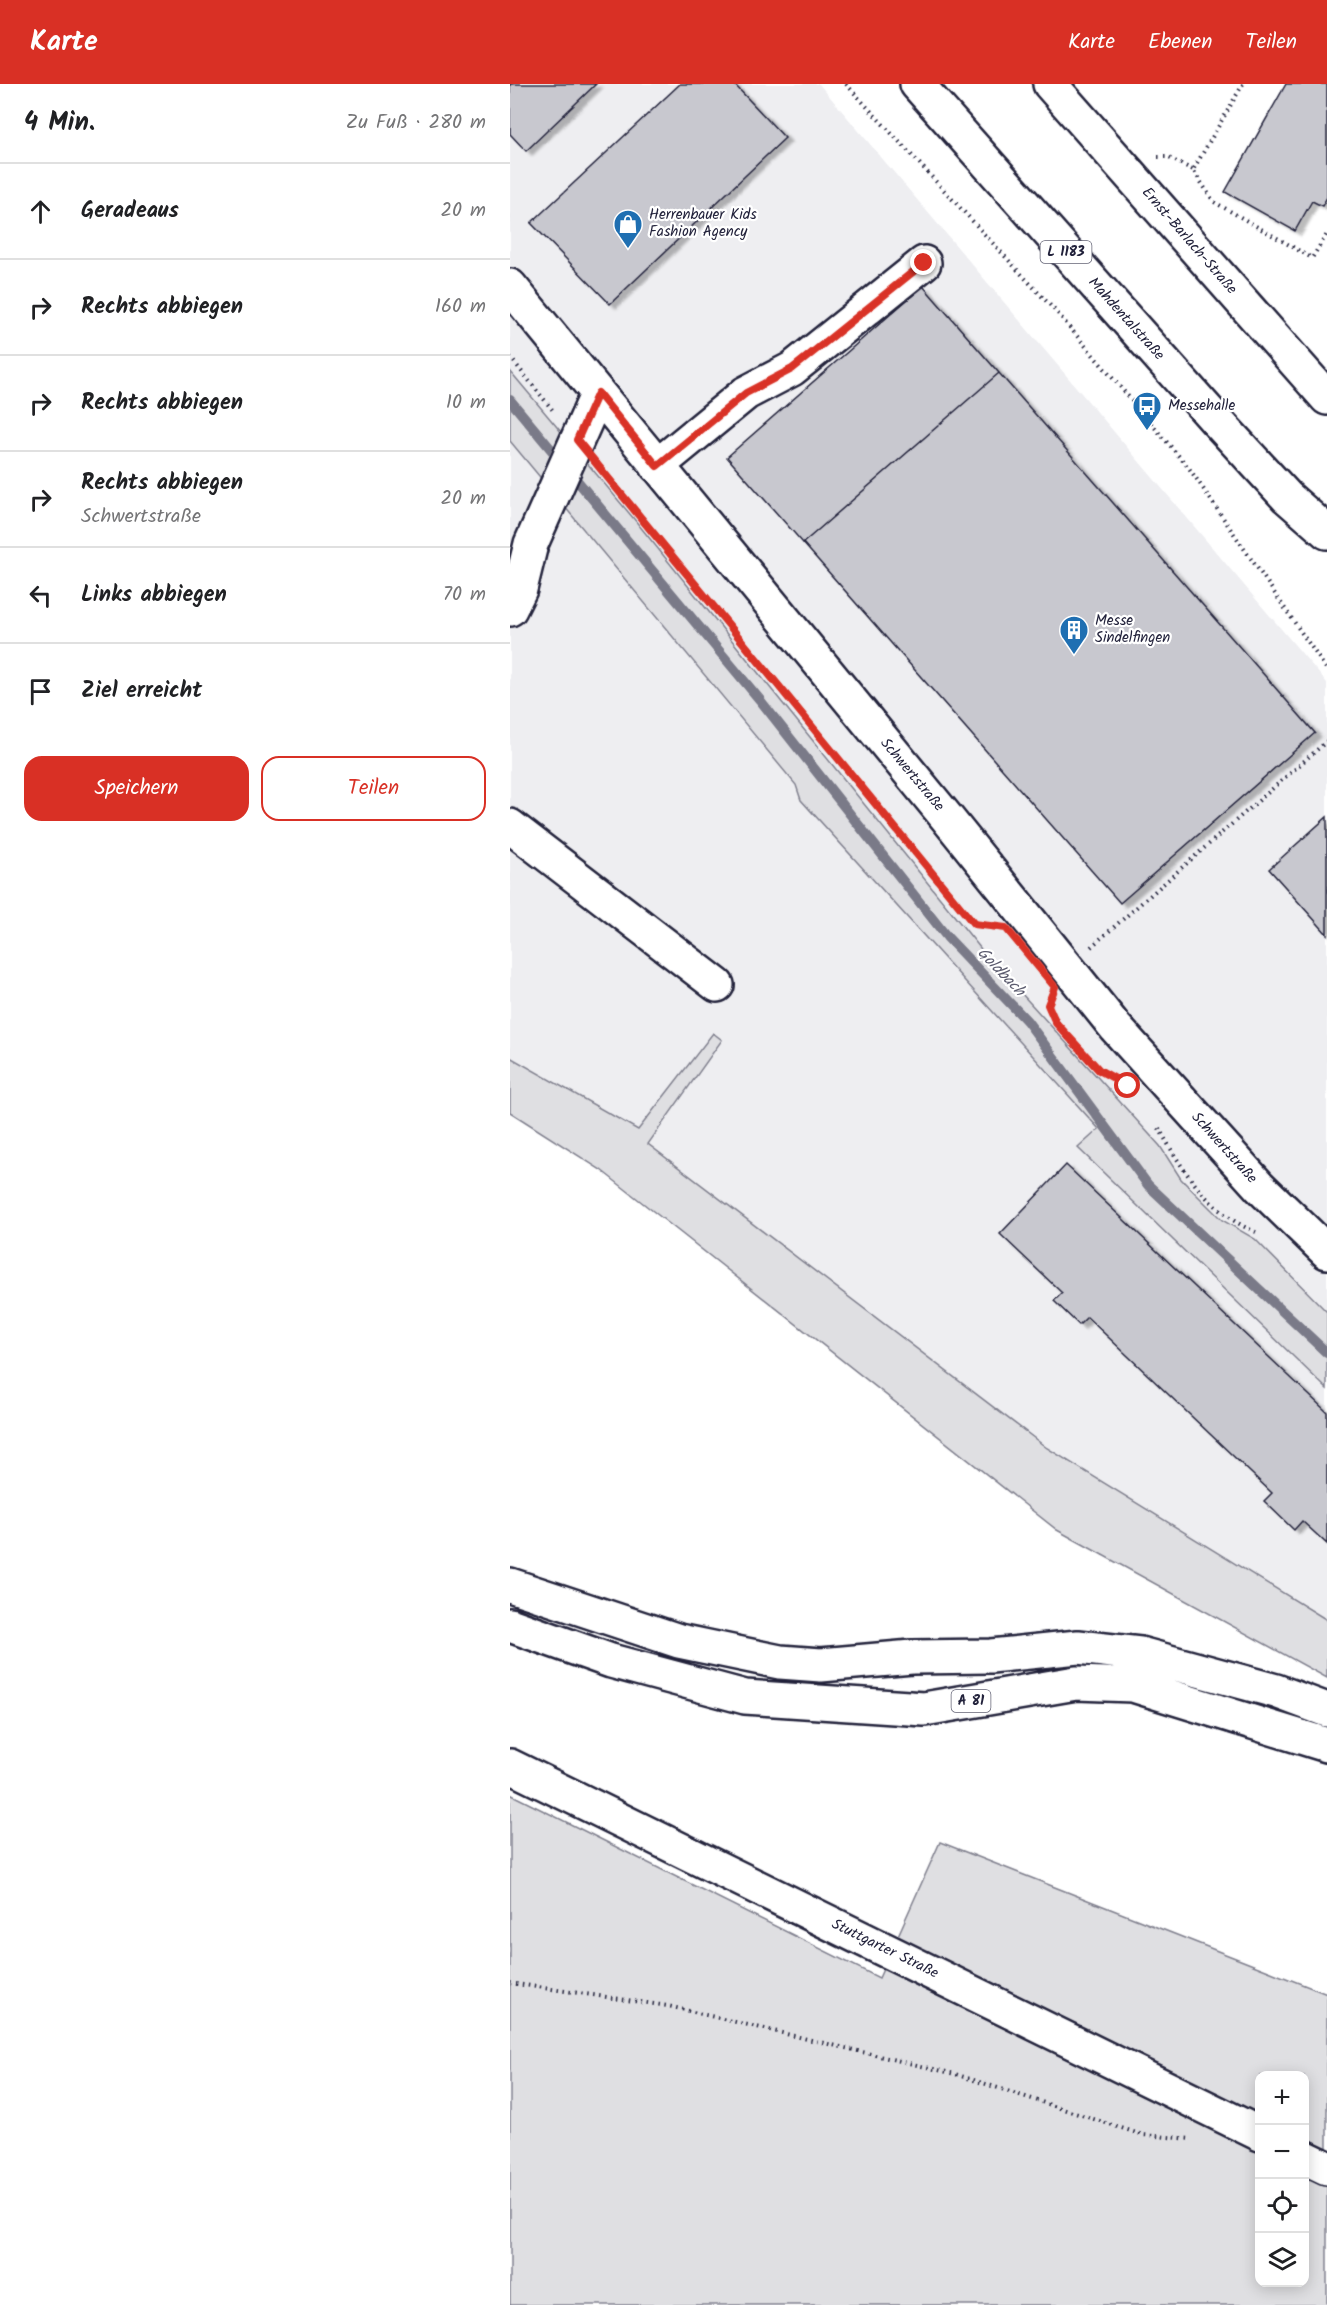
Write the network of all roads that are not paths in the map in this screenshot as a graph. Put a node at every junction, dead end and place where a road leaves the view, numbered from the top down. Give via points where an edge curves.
1 (917, 84) edge
2 (1050, 84) edge
3 (924, 263) dead end
4 (510, 286) edge
5 (598, 393) junction
6 (1327, 398) edge
7 (657, 466) junction
8 (1327, 532) edge
9 (510, 609) edge
10 (510, 826) edge
11 (717, 985) dead end
12 (1327, 1252) edge
13 (510, 1585) edge
14 (510, 1625) edge
15 (1327, 1710) edge
16 (1327, 1744) edge
17 (510, 1766) edge
18 (1255, 2132) edge
19 (1309, 2159) edge
20 (1327, 2168) edge

1 - 8 main road, Mahdentalstraße / L 1183 via 1215,419 1287,497
2 - 6 main road, Ernst-Barlach-Straße
3 - 7 main road via 792,369 746,393
4 - 5 main road, Schwertstraße
5 - 7 main road, Schwertstraße
5 - 9 main road via 531,544 520,589
7 - 12 main road, Schwertstraße via 1150,1067 1260,1187
10 - 11 main road
13 - 15 main road via 679,1641 780,1662 821,1665 1078,1647 1140,1654 1276,1691
14 - 16 main road, A 81 via 611,1661 745,1697 924,1709 1076,1683 1133,1685
17 - 18 main road, Stuttgarter Straße
19 - 20 main road

